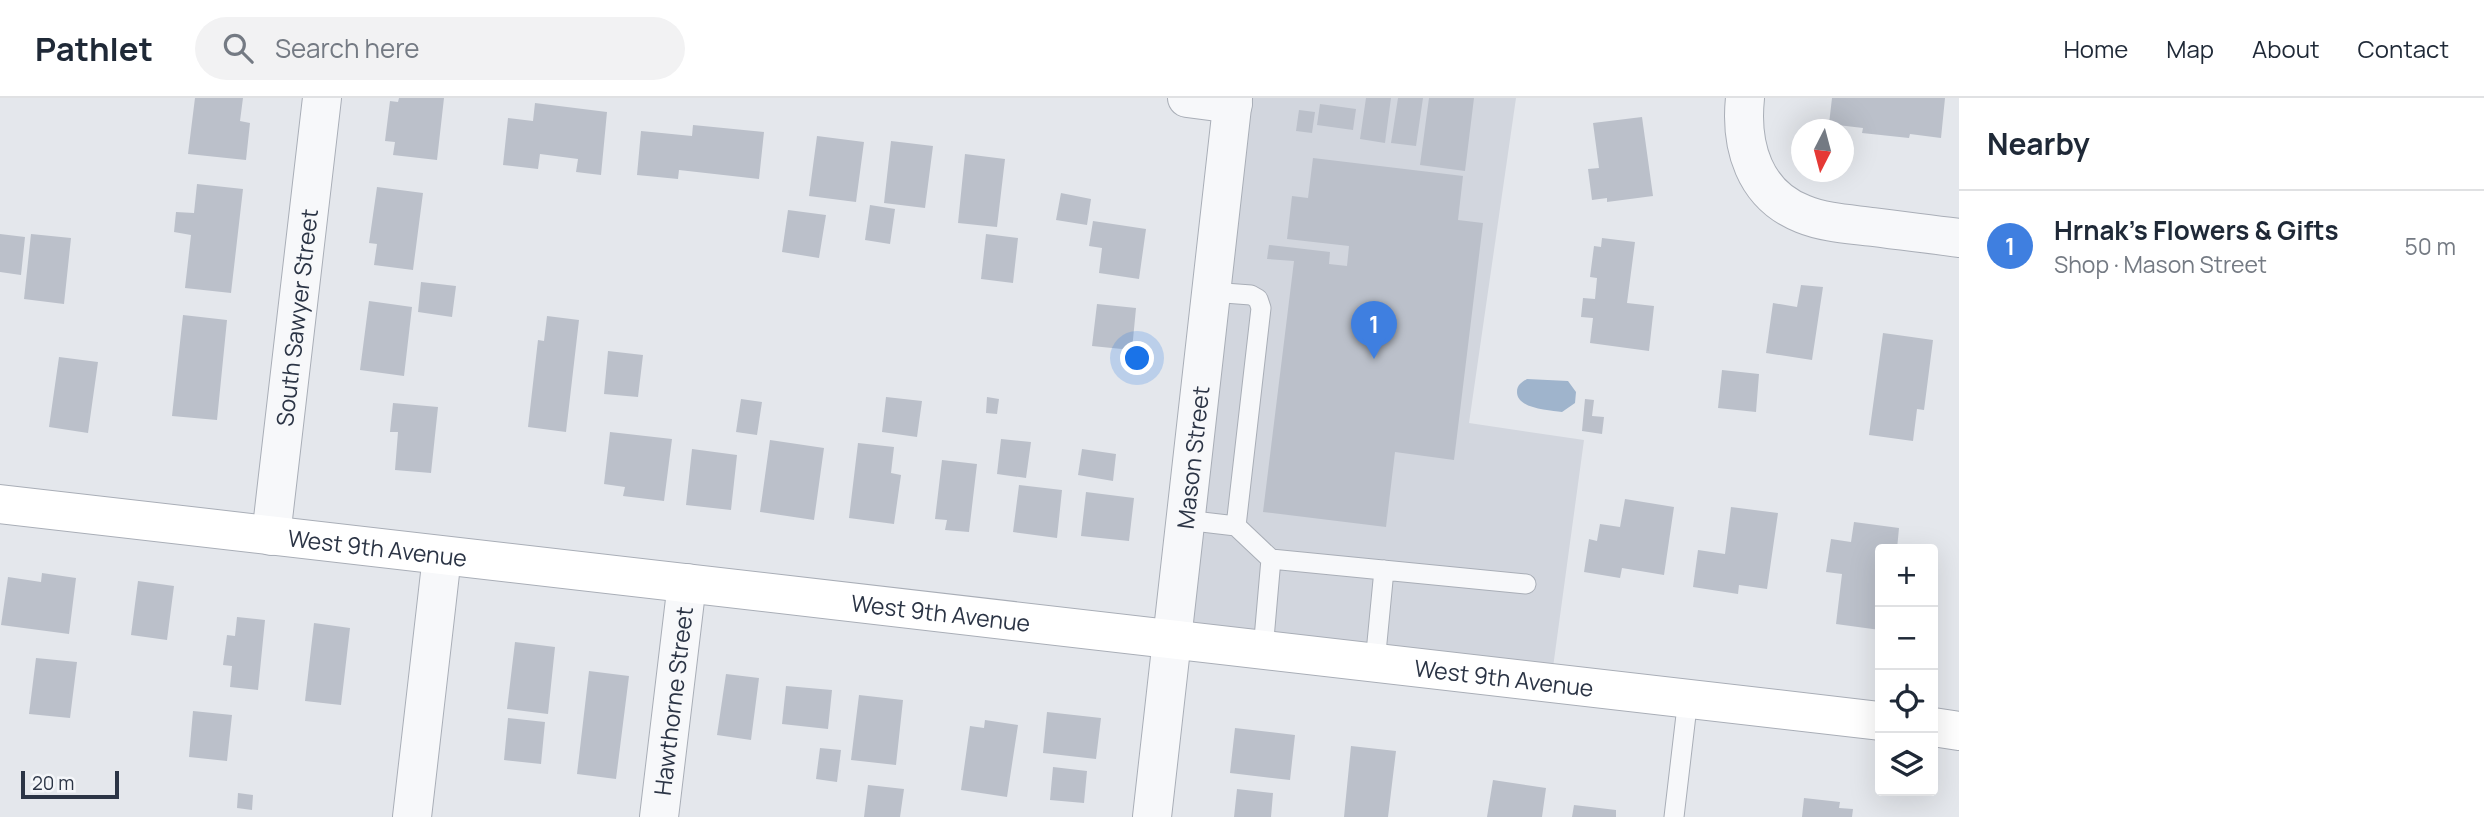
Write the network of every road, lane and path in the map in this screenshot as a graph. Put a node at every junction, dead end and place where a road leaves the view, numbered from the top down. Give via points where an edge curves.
1 (322, 98) edge
2 (1187, 98) edge
3 (1745, 98) edge
4 (1233, 101) edge
5 (1959, 238) edge
6 (1211, 292) junction
7 (0, 504) edge
8 (1185, 520) junction
9 (1236, 526) junction
10 (271, 536) junction
11 (442, 556) junction
12 (1271, 559) junction
13 (1384, 570) junction
14 (687, 583) junction
15 (1526, 583) dead end
16 (1173, 639) junction
17 (1263, 650) junction
18 (1375, 663) junction
19 (1688, 698) junction
20 (1875, 721) edge
21 (1938, 728) edge
22 (1959, 730) edge
23 (412, 817) edge
24 (659, 817) edge
25 (1152, 817) edge
26 (1674, 817) edge

1 - 10 street, South Sawyer Street
2 - 4 street
3 - 5 street via 1744,138 1750,162 1781,202 1827,221
4 - 6 street, Mason Street
6 - 8 street, Mason Street
6 - 9 lane via 1251,295 1261,308
7 - 10 main road, West 9th Avenue
8 - 9 lane
8 - 16 street, Mason Street
9 - 12 lane
10 - 11 main road, West 9th Avenue
11 - 14 main road, West 9th Avenue
11 - 23 street
12 - 13 lane
12 - 17 lane
13 - 15 lane
13 - 18 lane
14 - 16 main road, West 9th Avenue
14 - 24 street, Hawthorne Street
16 - 17 main road, West 9th Avenue
16 - 25 street, Mason Street
17 - 18 main road, West 9th Avenue
18 - 19 main road, West 9th Avenue
19 - 20 main road, West 9th Avenue
19 - 26 lane
21 - 22 main road

